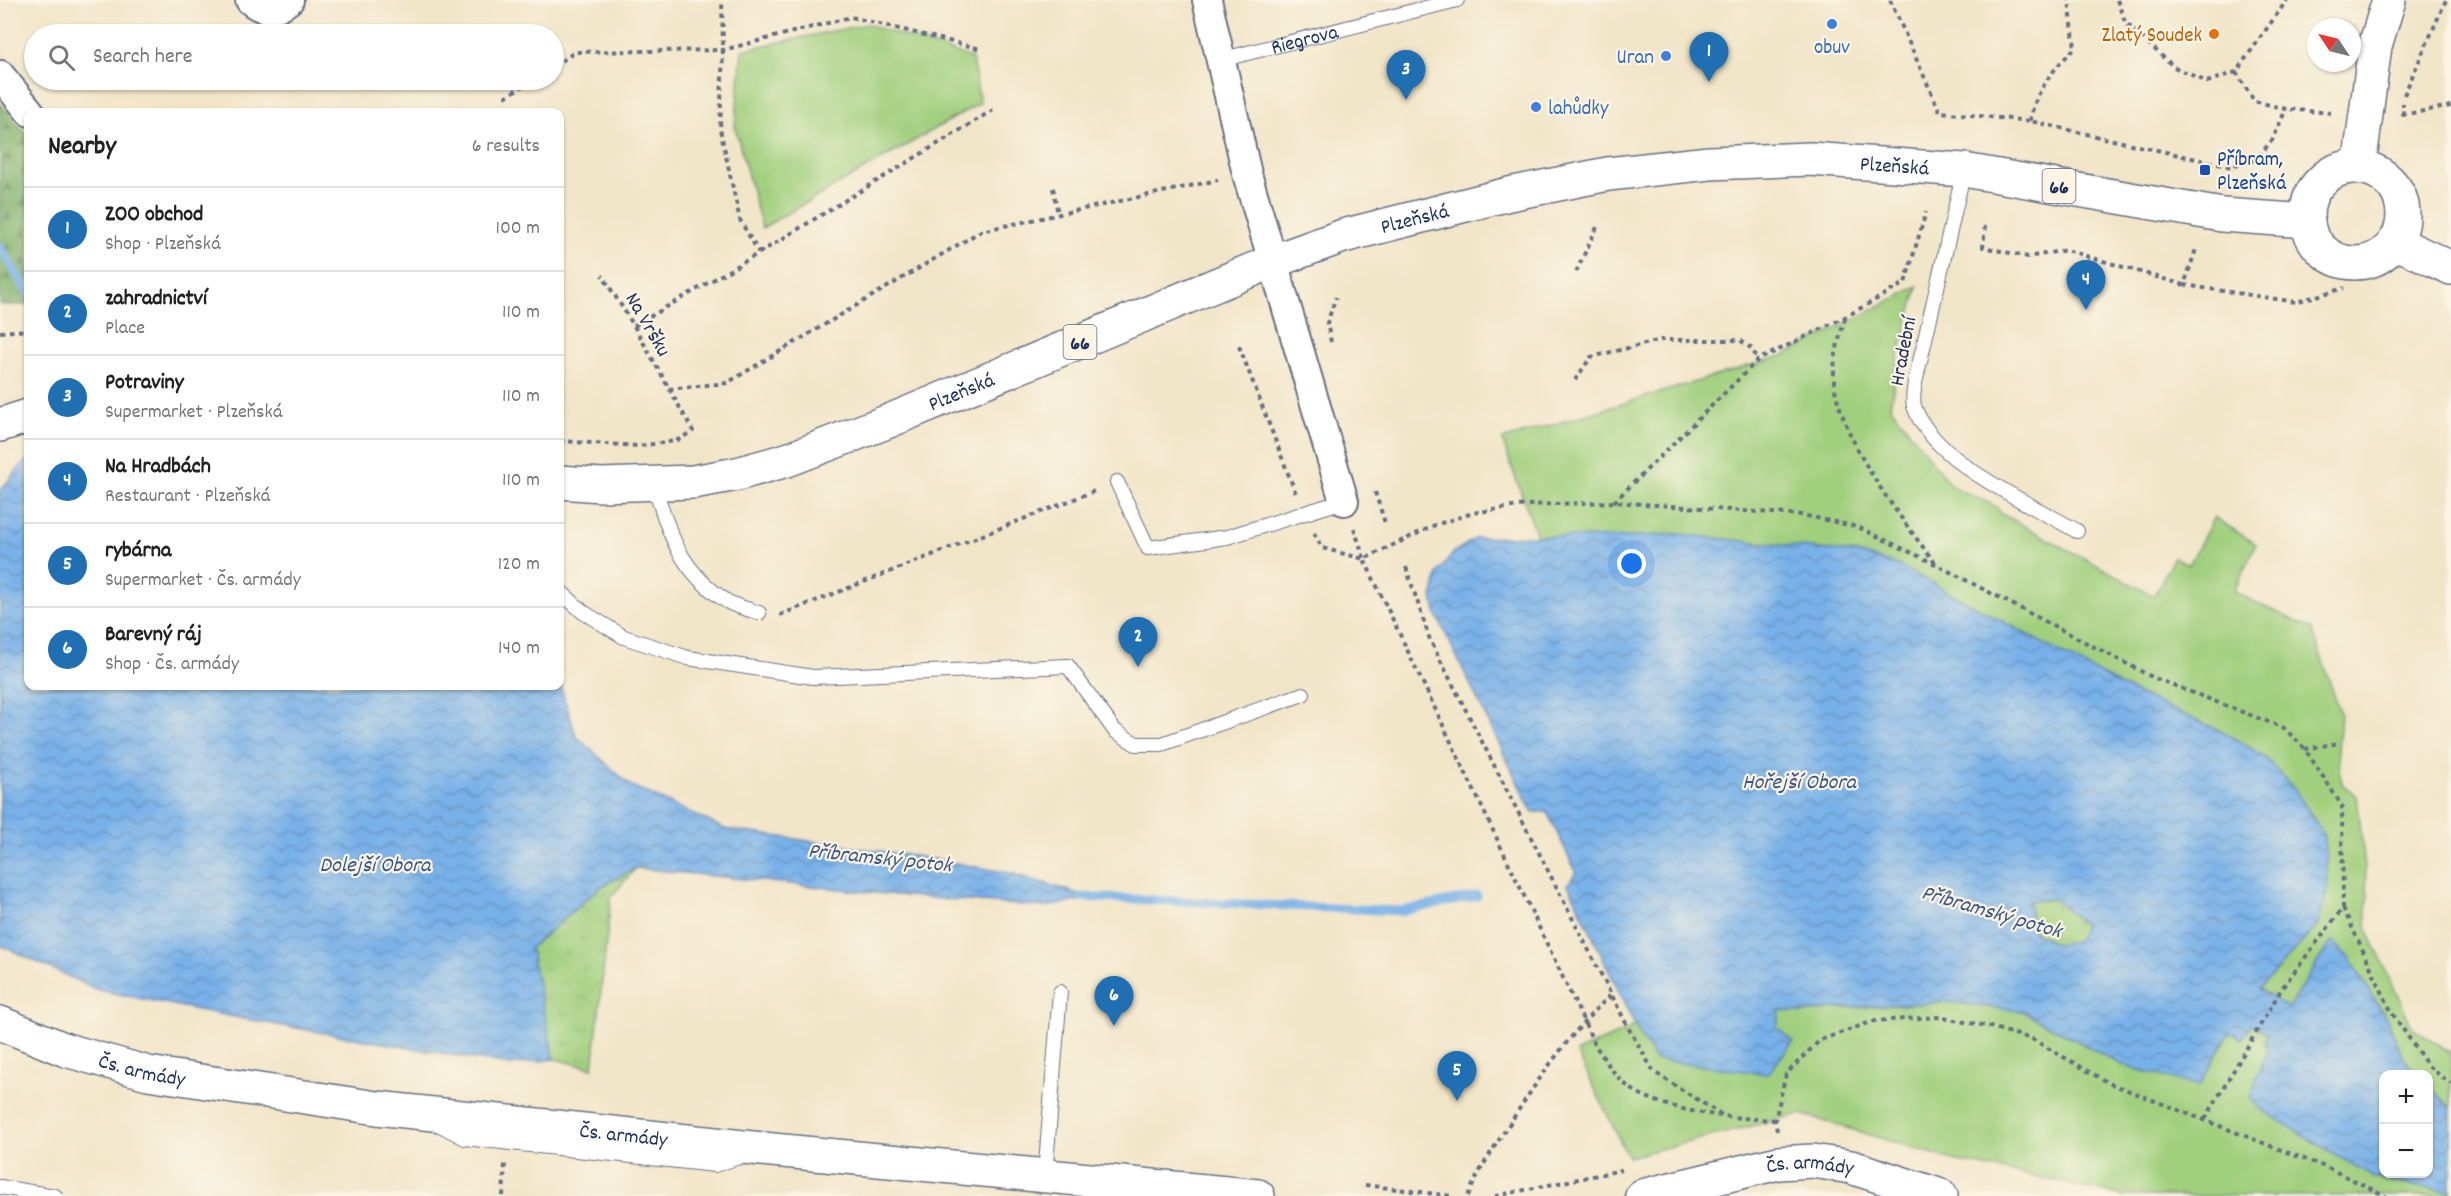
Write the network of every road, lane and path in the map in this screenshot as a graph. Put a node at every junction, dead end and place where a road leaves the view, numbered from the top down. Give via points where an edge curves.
1 (250, 0) edge
2 (722, 0) edge
3 (1207, 0) edge
4 (1457, 0) edge
5 (1890, 0) edge
6 (2068, 0) edge
7 (2117, 0) edge
8 (2287, 0) edge
9 (2389, 0) edge
10 (2446, 0) edge
11 (284, 4) edge
12 (723, 50) junction
13 (981, 50) dead end
14 (564, 59) edge
15 (1220, 60) junction
16 (2236, 72) junction
17 (0, 75) edge
18 (517, 90) edge
19 (505, 97) dead end
20 (2451, 106) edge
21 (27, 108) edge
22 (2286, 109) junction
23 (993, 110) dead end
24 (2331, 113) dead end
25 (2392, 115) dead end
26 (2403, 115) junction
27 (2030, 121) junction
28 (2360, 167) junction
29 (1964, 170) junction
30 (1246, 174) junction
31 (1053, 188) dead end
32 (1926, 212) dead end
33 (1058, 214) junction
34 (2308, 221) junction
35 (1598, 225) dead end
36 (1985, 226) dead end
37 (2395, 242) junction
38 (2196, 249) dead end
39 (759, 253) junction
40 (1271, 262) junction
41 (2451, 268) edge
42 (1576, 272) dead end
43 (602, 275) dead end
44 (2184, 285) junction
45 (2344, 288) dead end
46 (1336, 297) dead end
47 (1845, 317) junction
48 (634, 326) junction
49 (24, 330) edge
50 (0, 332) edge
51 (1332, 344) dead end
52 (1239, 346) dead end
53 (1758, 360) junction
54 (1575, 380) dead end
55 (669, 389) junction
56 (24, 417) edge
57 (0, 425) edge
58 (564, 441) edge
59 (564, 482) edge
60 (1117, 482) joint
61 (654, 484) junction
62 (1375, 489) dead end
63 (1344, 501) joint
64 (1614, 502) junction
65 (1303, 513) junction
66 (1386, 526) dead end
67 (2077, 531) dead end
68 (1364, 559) junction
69 (1935, 564) junction
70 (1406, 567) dead end
71 (564, 595) edge
72 (759, 613) joint
73 (1303, 694) dead end
74 (2339, 743) dead end
75 (2305, 749) junction
76 (2343, 908) junction
77 (1060, 992) dead end
78 (1611, 995) junction
79 (1584, 1020) junction
80 (0, 1023) edge
81 (2451, 1084) edge
82 (414, 1113) junction
83 (1726, 1118) junction
84 (1775, 1120) junction
85 (2204, 1121) junction
86 (1776, 1128) dead end
87 (507, 1142) junction
88 (762, 1149) junction
89 (1045, 1176) junction
90 (1365, 1185) dead end
91 (0, 1186) edge
92 (1504, 1195) edge
93 (55, 1196) edge
94 (503, 1196) edge
95 (1258, 1196) edge
96 (1452, 1196) edge
97 (1468, 1196) edge
98 (1495, 1196) edge
99 (1642, 1196) edge
100 (1941, 1196) edge
101 (2386, 1196) edge

1 - 11 street via 266,9
2 - 12 path
3 - 15 street
4 - 15 lane, Riegrova
5 - 27 path via 1940,112
6 - 27 path via 2075,48 2054,69 2033,105
7 - 16 path via 2125,22 2174,67 2207,82
8 - 16 path
9 - 28 main road via 2375,46
10 - 26 path via 2403,97
12 - 13 path via 851,17
12 - 14 path via 575,52
12 - 39 path via 720,129 740,220
15 - 30 street
16 - 22 path via 2254,102
17 - 21 street
18 - 19 path
20 - 26 path
22 - 24 path
22 - 27 path via 2273,139 2256,160 2231,166
23 - 39 path
25 - 26 path
28 - 34 main road via 2345,168 2321,181 2312,193
28 - 37 main road via 2376,171 2399,194 2404,210
29 - 34 main road, Plzeňská / 66 via 2222,215
29 - 40 main road, Plzeňská / 66 via 1810,159 1709,163 1608,174 1509,194 1343,236
29 - 67 lane, Hradební via 1913,403 1921,421 1942,447 1969,469
30 - 33 path
30 - 40 street
31 - 33 path
32 - 47 path via 1905,283
33 - 55 path via 981,231 727,383
34 - 37 main road via 2312,237 2322,250 2352,263 2384,254
35 - 42 path
36 - 44 path via 1983,247 2028,257 2066,250
37 - 41 main road
38 - 44 path
39 - 48 path
40 - 61 main road, Plzeňská / 66 via 889,422 787,460 704,480
40 - 63 street
43 - 48 path, Na Vršku
44 - 45 path via 2296,302
46 - 51 path via 1327,323
47 - 53 path
47 - 69 path via 1835,350 1836,393 1854,442
48 - 55 path, Na Vršku
49 - 50 path
52 - 65 path
53 - 54 path via 1740,340 1660,340 1591,357
53 - 64 path
55 - 58 path, Na Vršku via 693,431 676,441 638,446
56 - 57 main road
59 - 61 main road, Plzeňská / 66
60 - 65 lane via 1148,548 1227,537
60 - 72 path via 783,615
61 - 72 lane via 670,536 694,574 729,603
62 - 66 path
63 - 65 lane
64 - 68 path via 1525,505 1473,513 1435,525
64 - 69 path via 1802,515 1858,527
65 - 68 path via 1322,548
68 - 79 path
69 - 75 path via 2152,676 2284,729
70 - 78 path via 1430,640
71 - 73 lane via 583,612 624,637 688,658 813,677 1068,666 1115,731 1136,744 1162,744
74 - 75 path
75 - 76 path via 2342,806
76 - 81 path via 2392,1013 2428,1066
76 - 85 path via 2282,988
77 - 89 lane
78 - 79 path
78 - 83 path via 1654,1072
79 - 83 path via 1608,1065 1630,1087 1657,1101
79 - 97 path via 1546,1067 1478,1171
80 - 82 main road, Čs. armády via 66,1050 148,1073
82 - 87 lane via 465,1138
82 - 88 main road, Čs. armády
83 - 84 path
84 - 85 path via 1786,1074 1820,1040 1874,1021 1937,1017 2032,1039 2109,1083
84 - 86 path
85 - 101 path via 2330,1169
87 - 88 lane via 715,1165
87 - 94 path
88 - 89 main road, Čs. armády
89 - 95 main road, Čs. armády
90 - 96 path
91 - 93 lane
92 - 98 path
99 - 100 main road, Čs. armády via 1778,1163 1813,1161 1851,1167

